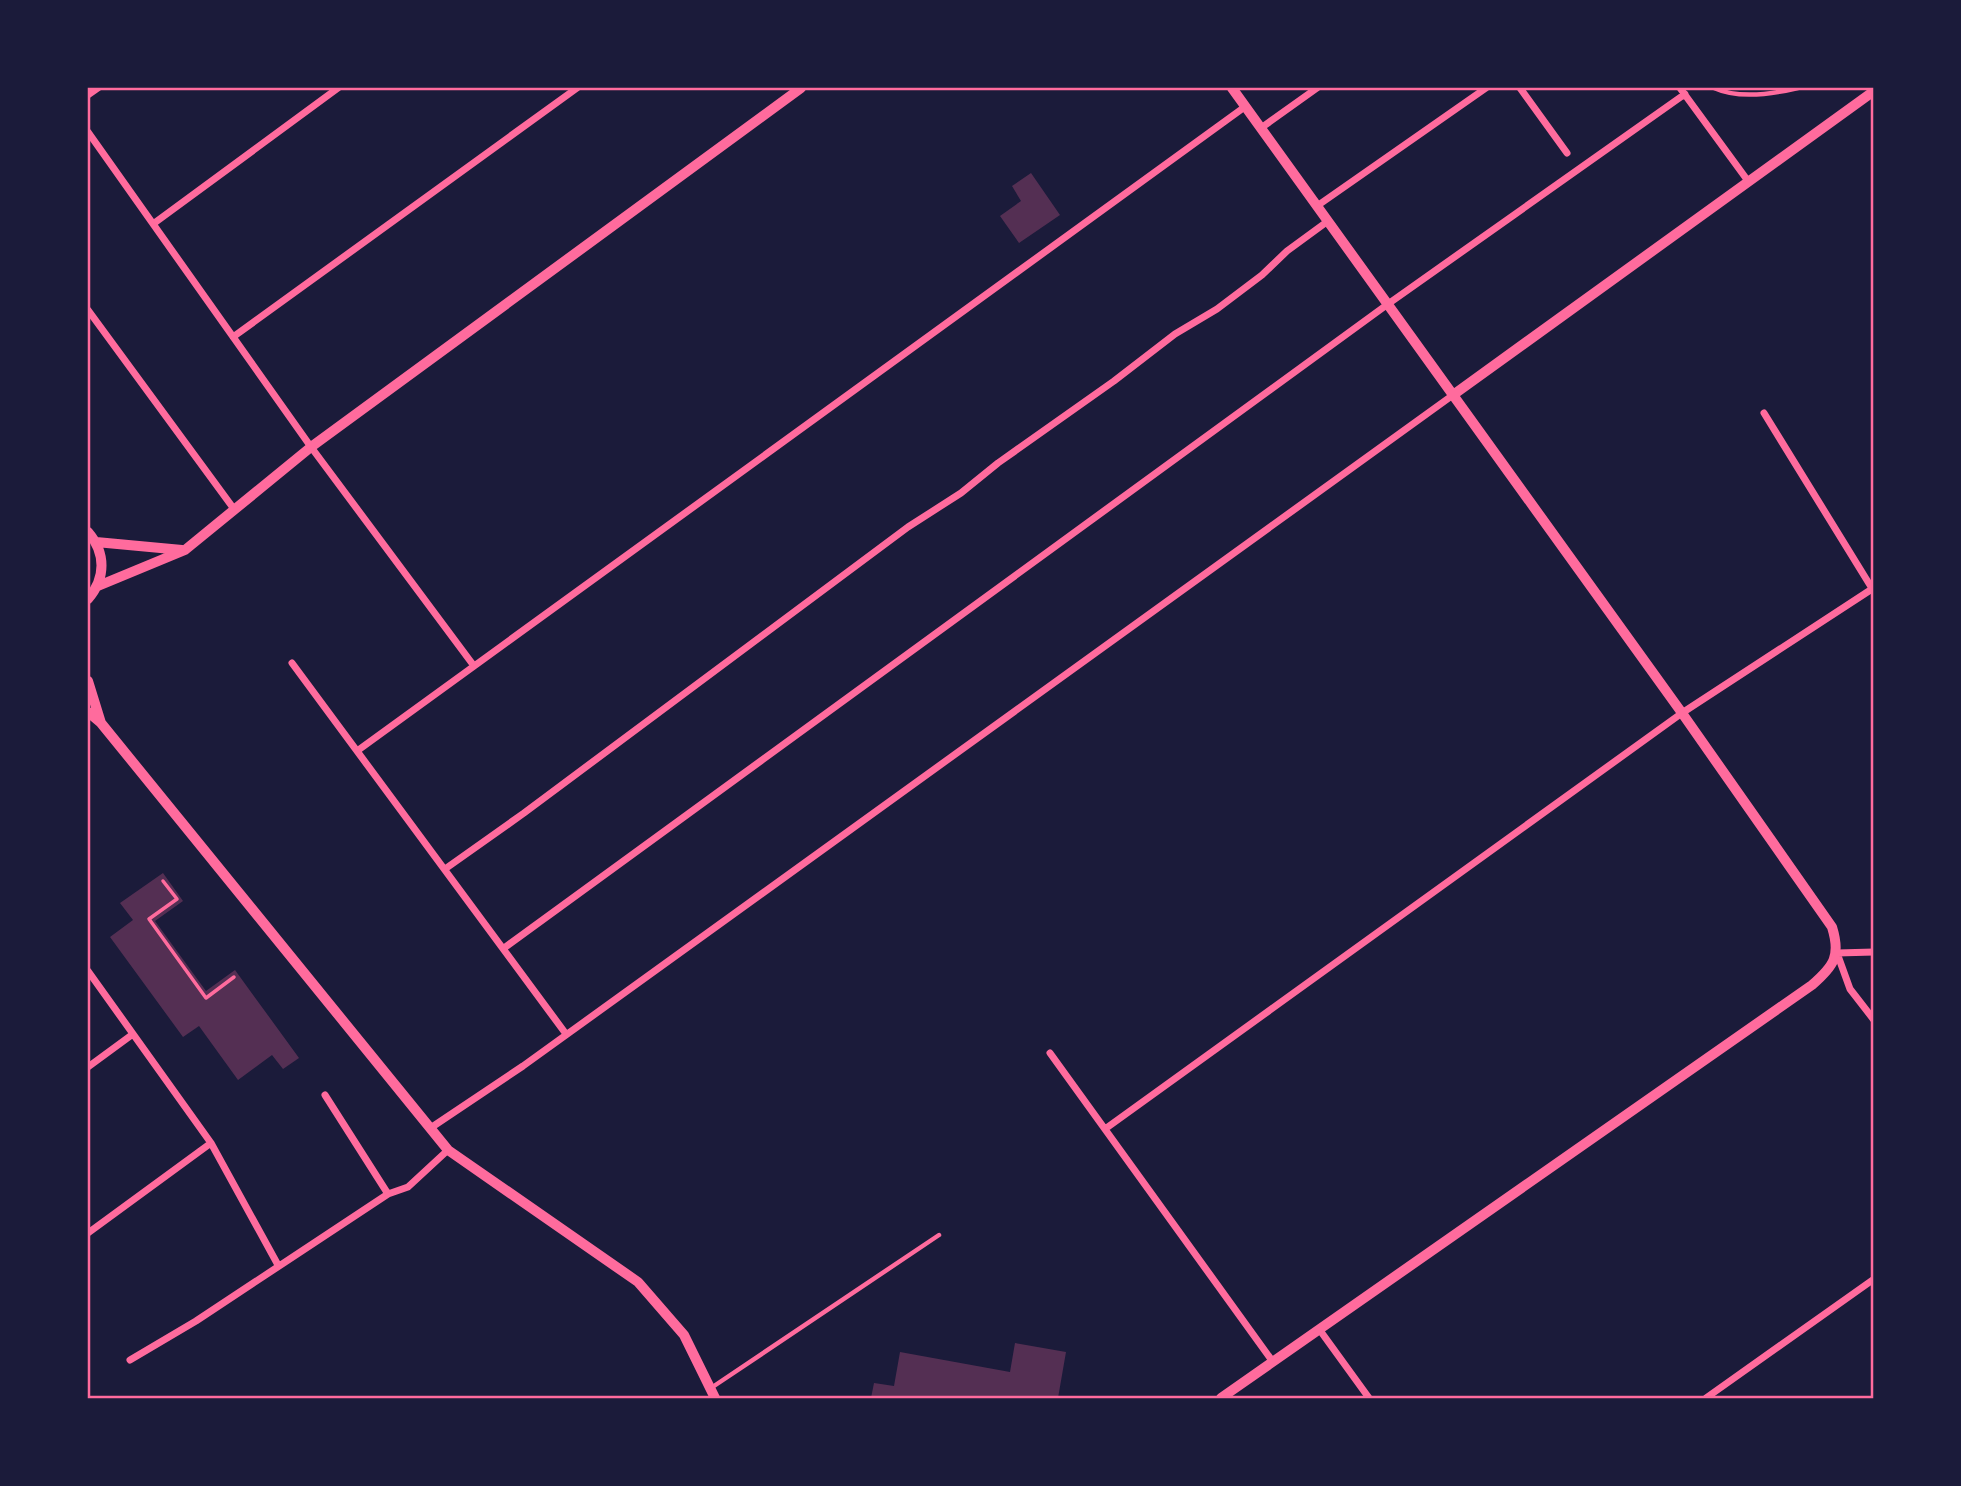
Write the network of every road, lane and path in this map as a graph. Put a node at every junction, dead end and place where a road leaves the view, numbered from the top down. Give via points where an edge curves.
1 (98, 88) edge
2 (338, 88) edge
3 (577, 88) edge
4 (801, 88) edge
5 (1232, 88) edge
6 (1317, 88) edge
7 (1486, 88) edge
8 (1520, 88) edge
9 (1714, 88) edge
10 (1798, 88) edge
11 (1682, 91) edge
12 (1874, 91) edge
13 (88, 95) edge
14 (1246, 106) junction
15 (1261, 128) junction
16 (88, 132) edge
17 (1567, 153) dead end
18 (1748, 181) junction
19 (1317, 206) junction
20 (1328, 220) junction
21 (153, 224) junction
22 (1388, 304) junction
23 (88, 310) edge
24 (233, 337) junction
25 (1453, 395) junction
26 (1764, 413) dead end
27 (311, 447) junction
28 (234, 509) junction
29 (88, 532) edge
30 (96, 542) junction
31 (185, 550) junction
32 (98, 586) junction
33 (1873, 589) edge
34 (88, 599) edge
35 (292, 663) dead end
36 (474, 666) junction
37 (88, 681) edge
38 (88, 712) edge
39 (1682, 713) junction
40 (101, 723) junction
41 (357, 751) junction
42 (445, 869) junction
43 (163, 881) dead end
44 (504, 948) junction
45 (1874, 952) edge
46 (1837, 953) junction
47 (88, 971) edge
48 (234, 977) dead end
49 (1874, 1020) edge
50 (133, 1034) junction
51 (566, 1034) junction
52 (1050, 1053) dead end
53 (88, 1067) edge
54 (325, 1095) dead end
55 (432, 1127) junction
56 (1105, 1129) junction
57 (211, 1143) junction
58 (448, 1150) junction
59 (388, 1194) junction
60 (88, 1233) edge
61 (939, 1235) dead end
62 (278, 1265) junction
63 (1874, 1279) edge
64 (1319, 1329) junction
65 (130, 1360) dead end
66 (1273, 1362) junction
67 (713, 1394) edge
68 (1221, 1398) edge
69 (1369, 1398) edge
70 (1706, 1398) edge

1 - 13 street
2 - 21 street
3 - 24 street
4 - 27 street
5 - 14 street
6 - 15 street
7 - 19 street
8 - 17 street
9 - 10 lane via 1737,93
11 - 18 street
11 - 22 street
12 - 18 street
14 - 15 street
14 - 36 street
15 - 19 street
16 - 21 street
18 - 25 street
19 - 20 street
20 - 22 street
20 - 42 street via 1217,309 1175,334 908,527
21 - 24 street
22 - 25 street
22 - 44 street
23 - 28 street
24 - 27 street
25 - 39 street
25 - 51 street
26 - 33 street
27 - 28 street
27 - 36 street
28 - 31 street
29 - 30 street
30 - 31 street
30 - 32 street via 102,556
31 - 32 street
32 - 34 street
33 - 39 street
35 - 41 street
36 - 41 street
37 - 40 street
38 - 40 street
39 - 46 street via 1832,927
39 - 56 street
40 - 55 street
41 - 42 street
42 - 44 street
43 - 48 path via 177,899 149,919 206,998
44 - 51 street
45 - 46 street
46 - 49 street via 1850,989
46 - 64 street via 1828,971 1812,985
47 - 50 street
50 - 53 street
50 - 57 street
51 - 55 street
52 - 56 street
54 - 59 street
55 - 58 street
56 - 66 street
57 - 60 street
57 - 62 street
58 - 59 street via 408,1187
58 - 67 street via 638,1282 684,1335
59 - 62 street
61 - 67 lane
62 - 65 street
63 - 70 street
64 - 66 street
64 - 69 street
66 - 68 street

